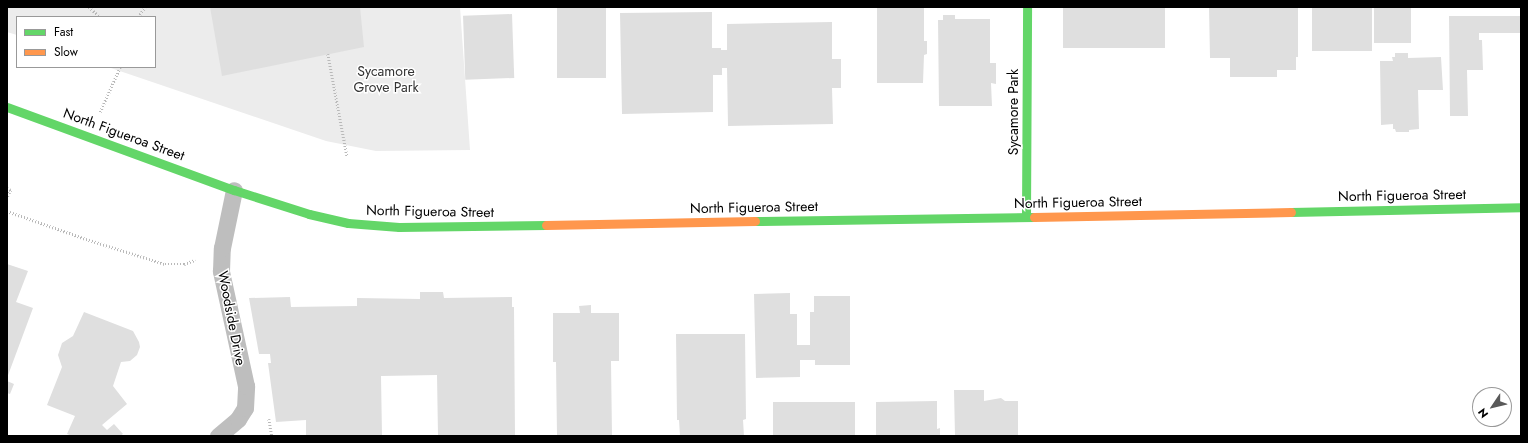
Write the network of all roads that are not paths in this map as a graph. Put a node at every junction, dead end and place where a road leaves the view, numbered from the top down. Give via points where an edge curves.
1 (1027, 7) edge
2 (7, 107) edge
3 (234, 190) junction
4 (1521, 207) edge
5 (1026, 217) junction
6 (218, 436) edge

1 - 5 main road, Sycamore Park
2 - 3 main road, North Figueroa Street
3 - 5 main road, North Figueroa Street via 309,214 348,223 399,227
3 - 6 lane, Woodside Drive via 222,248 221,271 246,386 245,408 238,419
4 - 5 main road, North Figueroa Street

